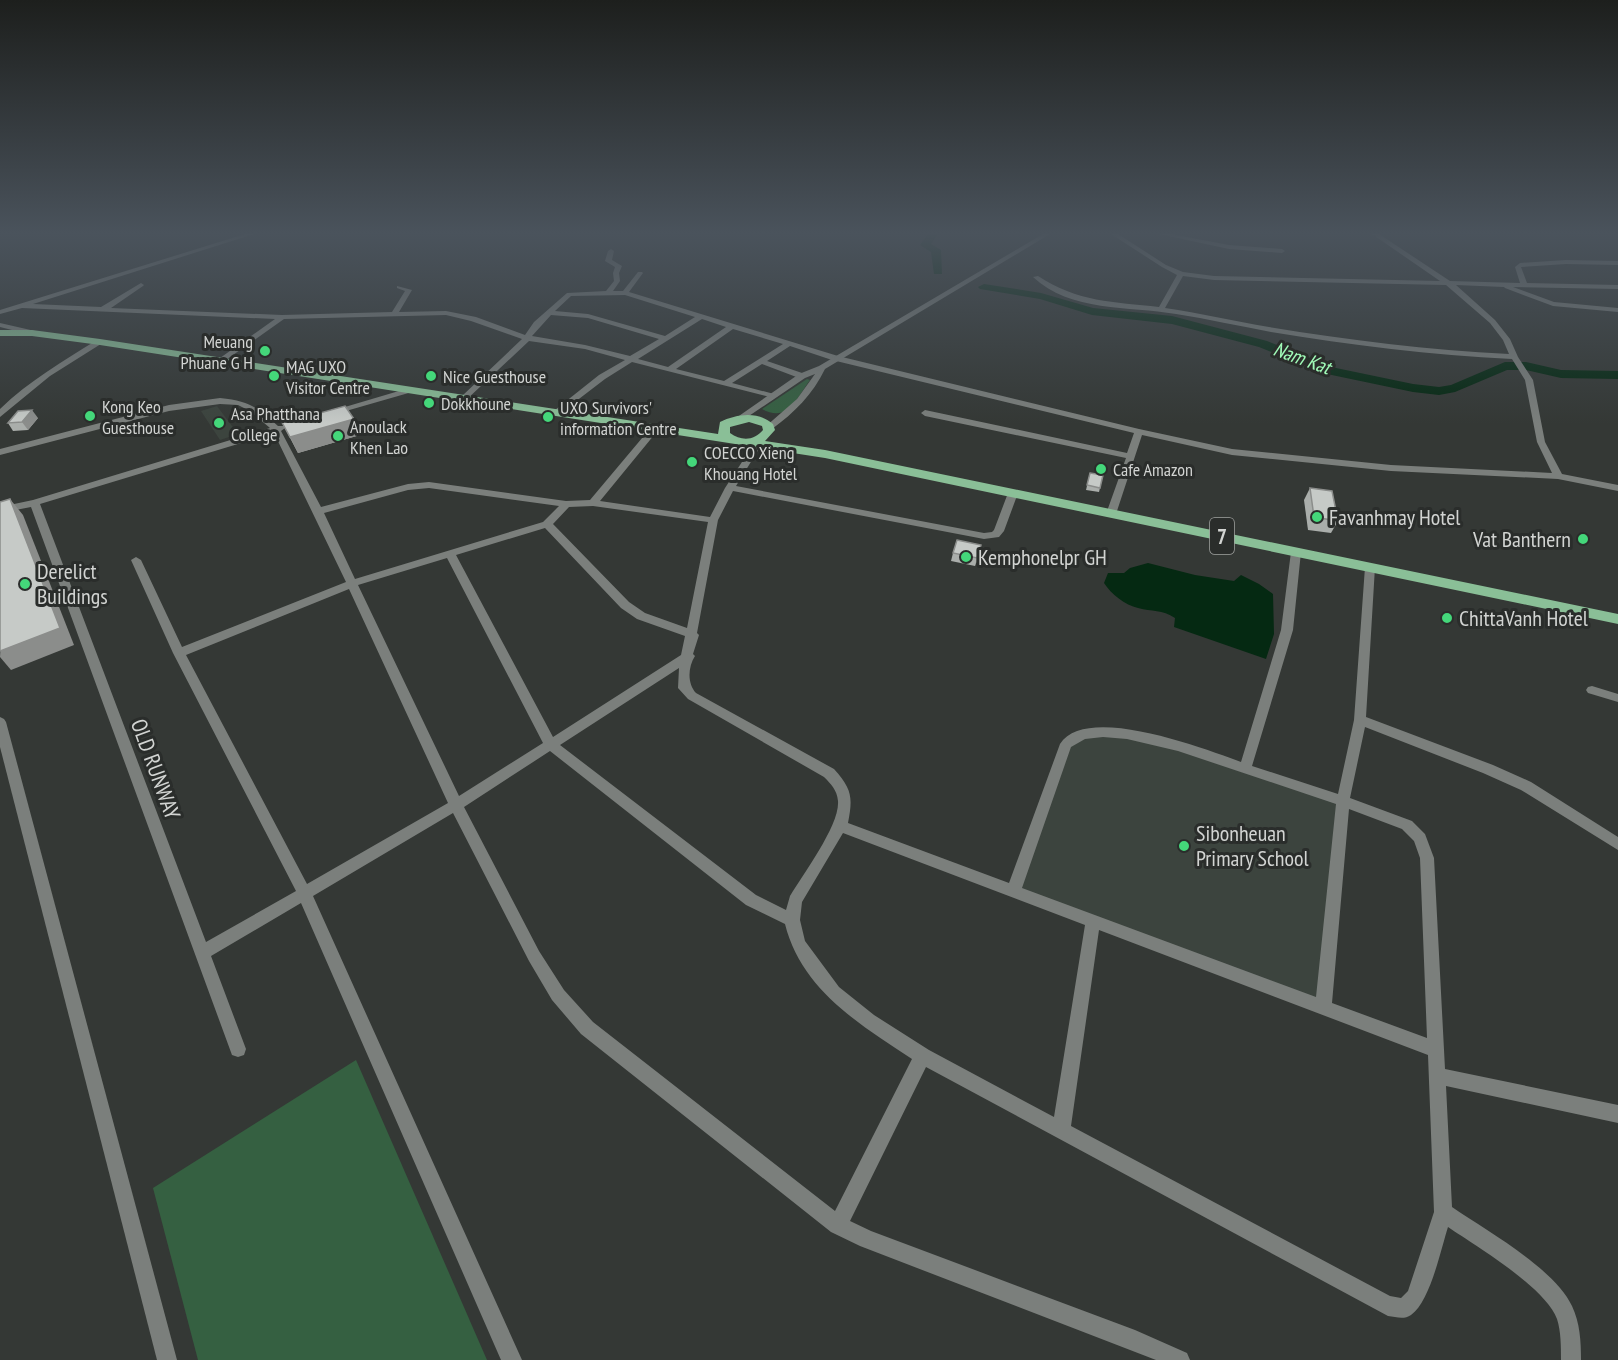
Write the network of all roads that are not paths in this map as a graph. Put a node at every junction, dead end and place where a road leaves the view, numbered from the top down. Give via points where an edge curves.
1 (51, 297) edge
2 (123, 297) edge
3 (404, 297) edge
4 (566, 297) edge
5 (641, 297) edge
6 (938, 297) edge
7 (1075, 297) edge
8 (1168, 297) edge
9 (1465, 297) edge
10 (1535, 297) edge
11 (24, 306) junction
12 (1161, 309) junction
13 (100, 310) junction
14 (1618, 310) edge
15 (0, 312) edge
16 (395, 313) junction
17 (550, 313) junction
18 (702, 316) junction
19 (282, 317) junction
20 (0, 325) edge
21 (730, 327) junction
22 (0, 333) edge
23 (32, 333) junction
24 (527, 338) junction
25 (665, 338) junction
26 (100, 342) junction
27 (787, 345) junction
28 (835, 358) junction
29 (223, 360) junction
30 (632, 360) junction
31 (761, 361) junction
32 (1516, 361) junction
33 (822, 368) junction
34 (670, 369) junction
35 (802, 376) junction
36 (726, 383) junction
37 (409, 390) junction
38 (771, 396) junction
39 (465, 398) junction
40 (558, 412) junction
41 (925, 413) dead end
42 (0, 414) edge
43 (320, 416) edge
44 (736, 419) junction
45 (287, 426) edge
46 (660, 427) junction
47 (276, 429) junction
48 (1139, 432) junction
49 (760, 437) junction
50 (732, 440) junction
51 (0, 452) edge
52 (1131, 456) junction
53 (1558, 476) junction
54 (730, 488) junction
55 (1618, 488) edge
56 (1013, 493) junction
57 (35, 503) junction
58 (593, 503) junction
59 (566, 504) junction
60 (0, 510) edge
61 (318, 511) junction
62 (1111, 513) junction
63 (713, 520) junction
64 (547, 524) junction
65 (1296, 552) junction
66 (450, 553) junction
67 (136, 560) dead end
68 (1370, 567) junction
69 (351, 584) junction
70 (1618, 619) edge
71 (693, 635) junction
72 (179, 653) junction
73 (689, 656) junction
74 (1592, 690) dead end
75 (1618, 698) edge
76 (1360, 720) junction
77 (0, 722) edge
78 (551, 745) junction
79 (1245, 769) junction
80 (1343, 801) junction
81 (456, 805) junction
82 (840, 826) junction
83 (1618, 844) edge
84 (1013, 891) junction
85 (304, 892) junction
86 (792, 920) junction
87 (1093, 921) junction
88 (202, 953) junction
89 (1323, 1008) junction
90 (238, 1049) dead end
91 (1436, 1050) junction
92 (923, 1056) junction
93 (1438, 1076) junction
94 (1618, 1114) edge
95 (1061, 1131) junction
96 (1443, 1212) junction
97 (838, 1225) junction
98 (166, 1360) edge
99 (512, 1360) edge
100 (1180, 1360) edge
101 (1571, 1360) edge

1 - 11 street
2 - 13 street
3 - 16 street
4 - 17 street
5 - 18 street
6 - 28 street
7 - 12 street
8 - 12 street
9 - 32 street via 1495,323
10 - 14 street via 1552,304
11 - 13 street
11 - 15 street
12 - 32 street via 1270,329
13 - 19 street
16 - 19 street
16 - 24 street via 464,316
17 - 24 street
17 - 25 street via 588,316
18 - 21 street
18 - 25 street
19 - 29 street
20 - 23 street
21 - 27 street
21 - 34 street
22 - 23 highway, 7
23 - 26 highway, 7
24 - 30 street via 585,347
24 - 39 street
25 - 30 street
26 - 29 highway, 7
26 - 42 street via 25,391
27 - 28 street
27 - 31 street
28 - 33 street
28 - 48 street
29 - 37 highway, 7
30 - 34 street
30 - 40 street
31 - 35 street
31 - 36 street
32 - 53 street via 1529,380 1541,442
33 - 35 street
33 - 49 street via 816,382
34 - 36 street
35 - 38 street
36 - 38 street
37 - 39 highway, 7
37 - 43 street
38 - 44 street
39 - 40 highway, 7
40 - 46 highway, 7
41 - 52 street
44 - 46 highway, 7
44 - 49 highway, 7 via 760,420
44 - 50 highway via 724,425 723,431
45 - 47 street
46 - 50 highway, 7
46 - 58 street
47 - 51 street via 253,409 220,401 169,408
47 - 57 street
47 - 61 street
48 - 52 street
48 - 53 street via 1259,456 1391,468
49 - 50 highway, 7
49 - 54 street
49 - 56 highway, 7
52 - 62 street
53 - 55 street
54 - 56 street via 984,536 999,531
54 - 63 street
56 - 62 highway, 7
57 - 60 street
57 - 88 street, OLD RUNWAY
58 - 59 street
58 - 63 street
59 - 61 street via 429,485
59 - 64 street
61 - 69 street
62 - 65 highway, 7
63 - 71 street
64 - 66 street
64 - 71 street via 625,605 641,616
65 - 68 highway, 7
65 - 79 street via 1287,630
66 - 69 street
66 - 78 street
67 - 72 street
68 - 70 highway, 7
68 - 76 street
69 - 72 street
69 - 81 street
71 - 73 street
72 - 85 street
73 - 78 street
73 - 82 street via 683,678 684,688 692,696 829,773 842,786 845,802
74 - 75 street
76 - 80 street
76 - 83 street via 1526,786
77 - 98 street
78 - 81 street
78 - 86 street via 751,900
79 - 80 street
79 - 84 street via 1149,737 1087,732 1074,736 1066,744
80 - 89 street
80 - 91 street via 1407,825 1420,838 1427,858
81 - 85 street
81 - 97 street via 534,956 558,995 587,1028
82 - 84 street
82 - 86 street via 795,901
84 - 87 street
85 - 88 street
85 - 99 street
86 - 92 street via 798,944 833,992 868,1021
87 - 89 street
87 - 95 street
88 - 90 street, OLD RUNWAY
89 - 91 street
91 - 93 street
92 - 95 street
92 - 97 street
93 - 94 street
93 - 96 street
95 - 96 street via 1388,1306 1404,1308 1416,1297
96 - 101 street via 1545,1286 1563,1308 1571,1335
97 - 100 street

